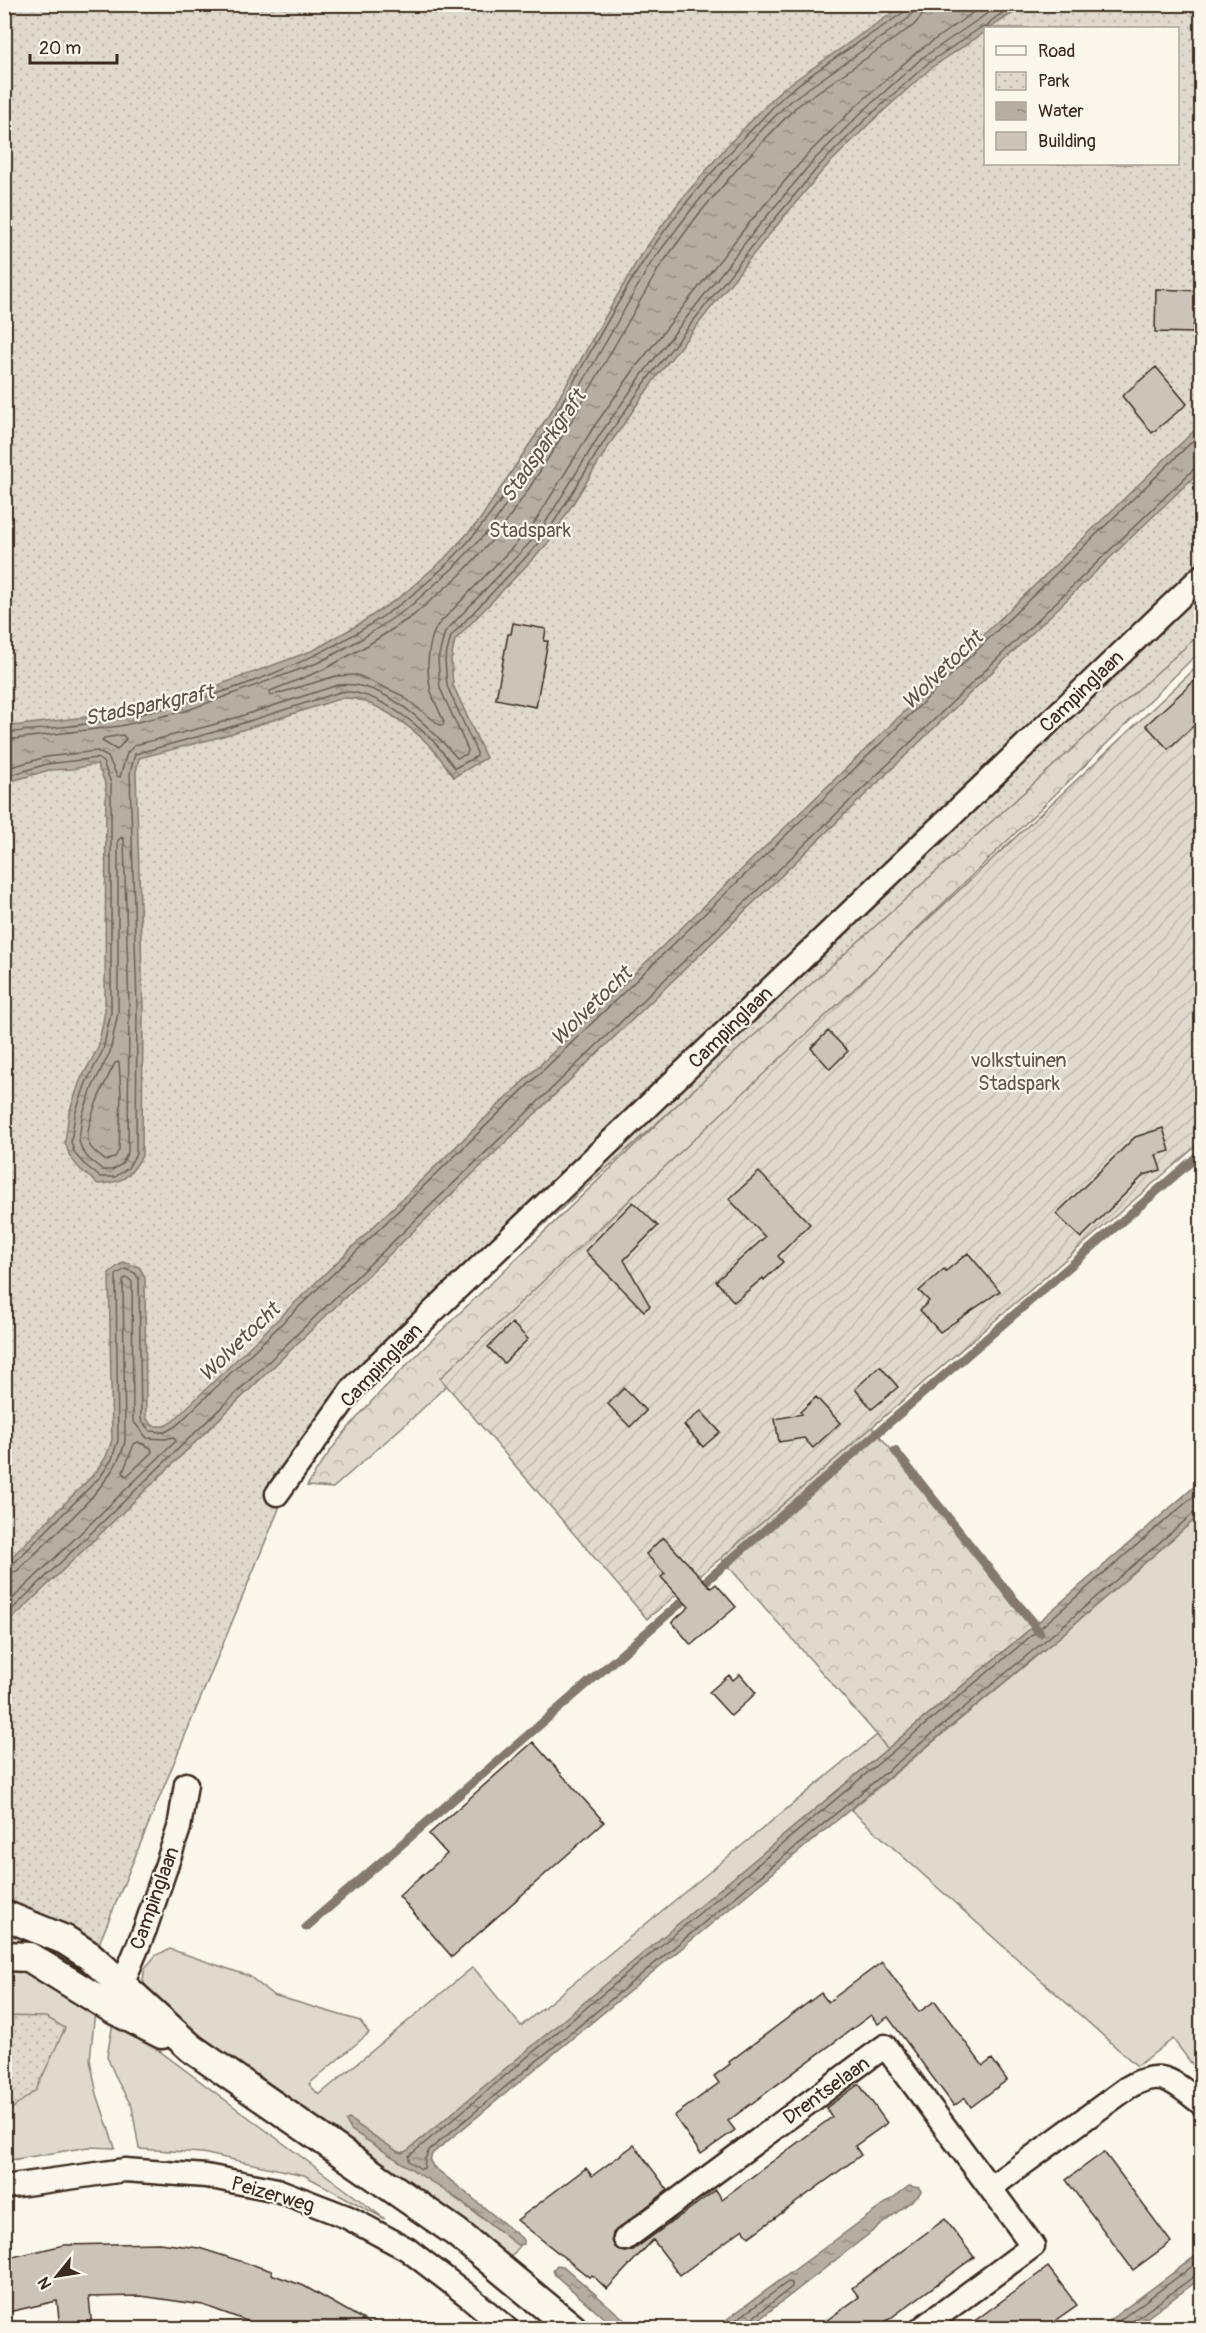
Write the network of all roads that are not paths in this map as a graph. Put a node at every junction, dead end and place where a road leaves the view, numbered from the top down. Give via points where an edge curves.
1 (1202, 576) edge
2 (277, 1494) dead end
3 (186, 1784) dead end
4 (4, 1915) edge
5 (4, 1956) edge
6 (117, 1995) junction
7 (1202, 2104) edge
8 (4, 2187) edge
9 (990, 2188) junction
10 (624, 2239) dead end
11 (506, 2328) edge
12 (572, 2328) edge
13 (922, 2328) edge

1 - 2 street, Campinglaan via 354,1387
3 - 6 street, Campinglaan via 179,1828 145,1929
4 - 6 street via 65,1940 90,1956
5 - 6 street via 29,1957
6 - 12 street via 457,2233
7 - 9 street via 1165,2079 1151,2076
8 - 11 street, Peizerweg via 125,2170 206,2176 278,2190 347,2217 407,2249
9 - 10 street, Drentselaan via 885,2046
9 - 13 street, Drentselaan via 1033,2246

